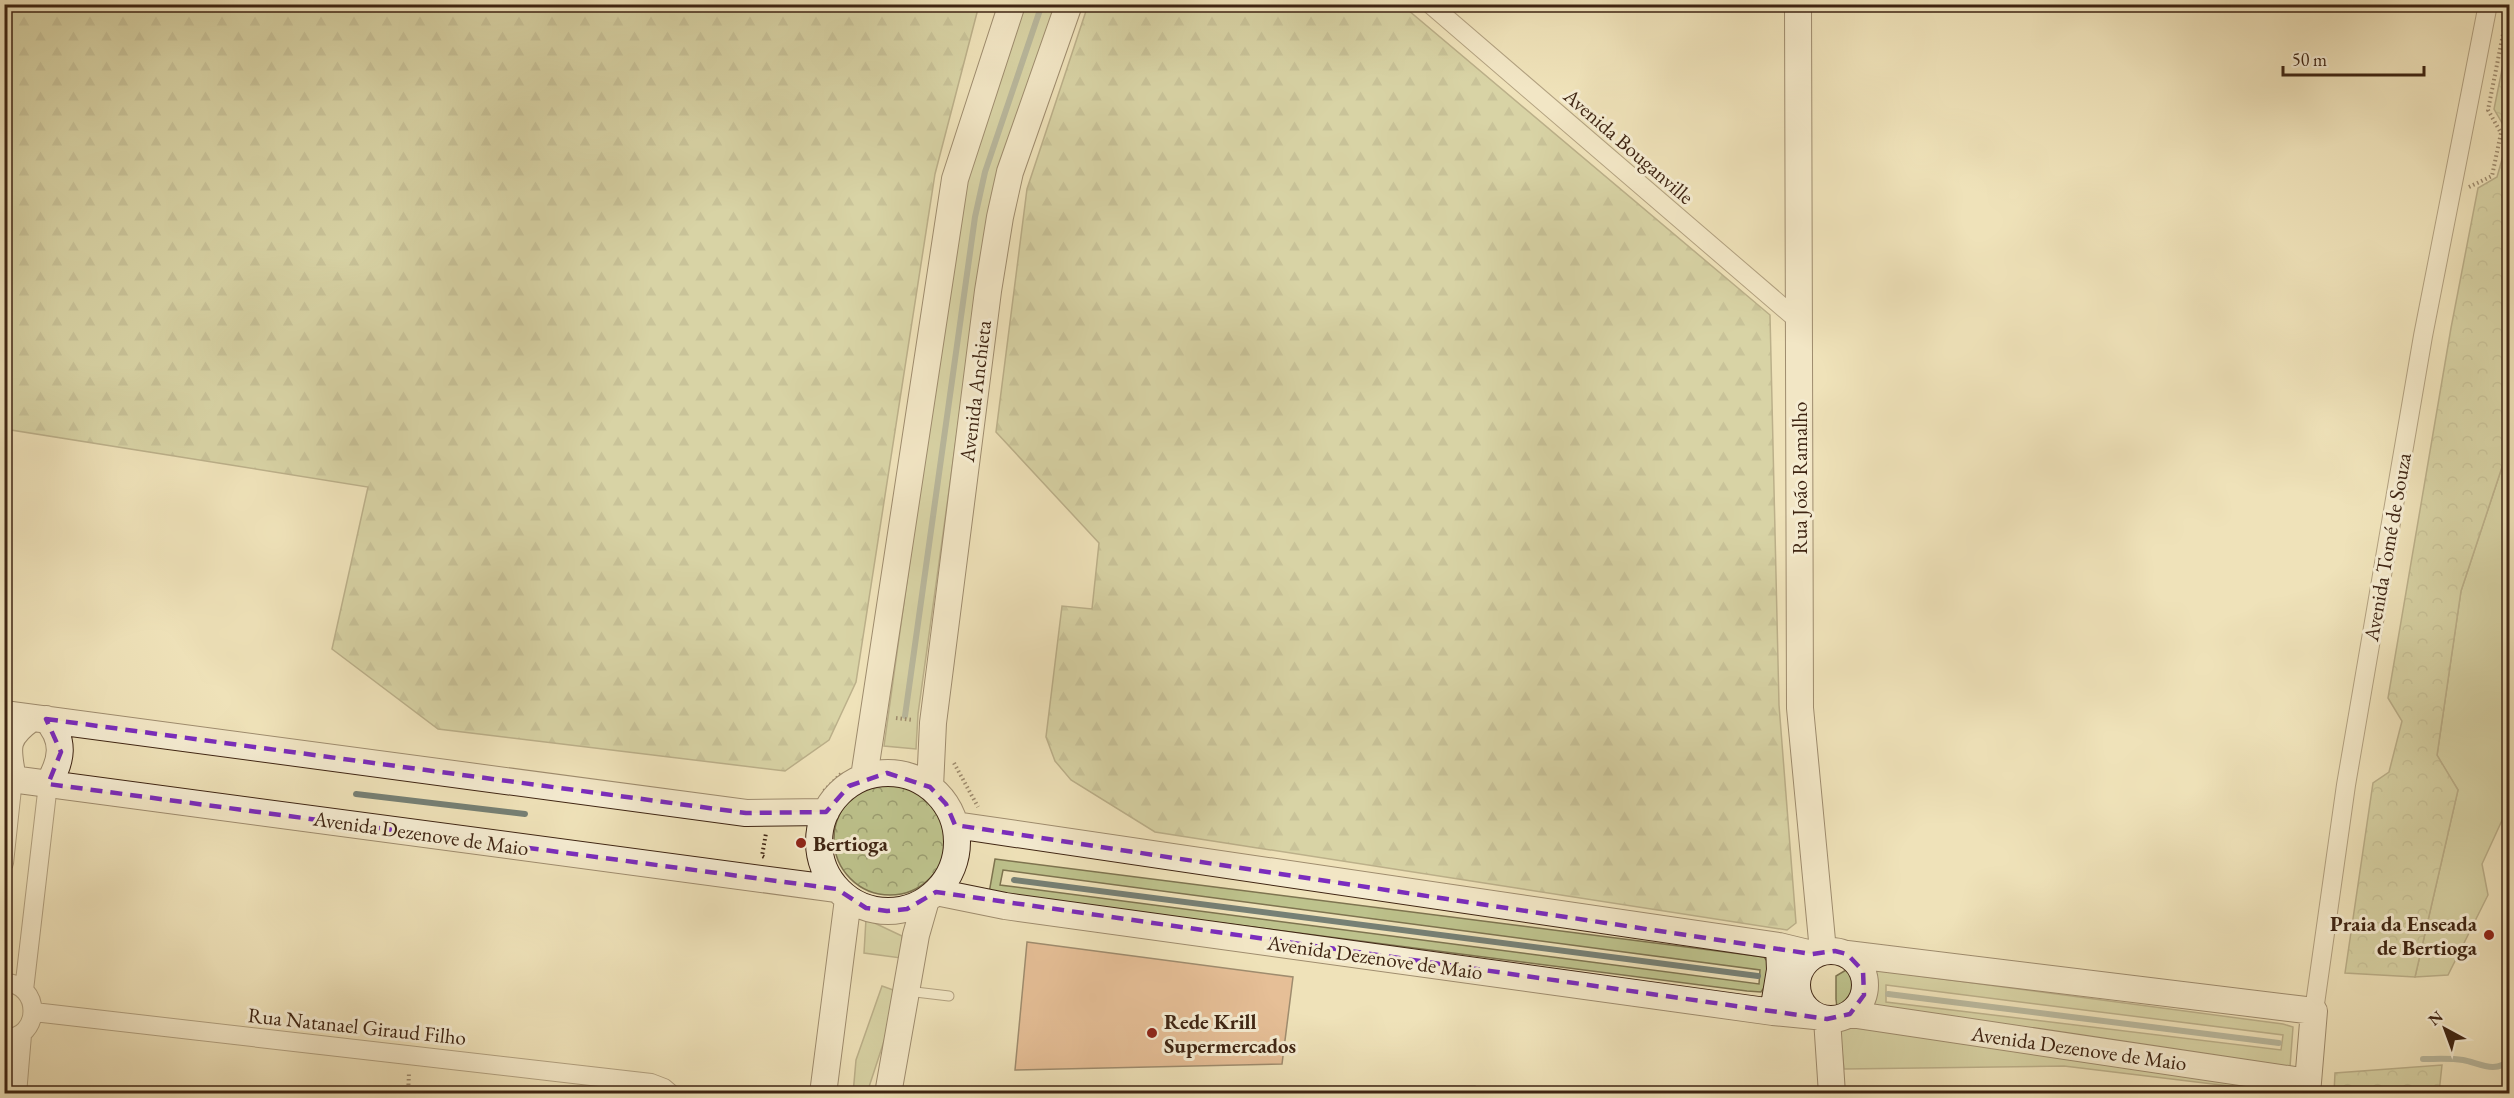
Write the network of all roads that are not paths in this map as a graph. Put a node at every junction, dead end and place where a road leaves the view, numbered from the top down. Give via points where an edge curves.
1 (1012, 4) edge
2 (1069, 4) edge
3 (1430, 4) edge
4 (1798, 4) edge
5 (2488, 4) edge
6 (1800, 322) junction
7 (4, 714) edge
8 (39, 718) junction
9 (864, 777) junction
10 (9, 779) edge
11 (48, 784) junction
12 (930, 787) junction
13 (826, 812) junction
14 (955, 825) junction
15 (4, 863) edge
16 (842, 894) junction
17 (931, 896) junction
18 (1779, 946) junction
19 (1827, 953) junction
20 (4, 983) edge
21 (24, 990) junction
22 (907, 991) junction
23 (949, 996) dead end
24 (2314, 1011) junction
25 (34, 1012) junction
26 (1773, 1012) junction
27 (1831, 1016) junction
28 (13, 1036) edge
29 (2308, 1088) edge
30 (17, 1094) edge
31 (671, 1094) edge
32 (823, 1094) edge
33 (888, 1094) edge
34 (1832, 1094) edge

1 - 9 main road via 953,189
2 - 12 main road, Avenida Anchieta via 1010,172 1000,217 933,723
3 - 6 street, Avenida Bouganville
4 - 6 main road, Rua João Ramalho
5 - 24 street, Avenida Tomé de Souza via 2417,369 2346,785
6 - 19 main road, Rua João Ramalho via 1800,708
7 - 8 main road
8 - 10 main road via 18,728 9,742
8 - 11 main road via 58,737 61,752
8 - 13 main road via 746,813
9 - 12 main road via 887,773 910,777
9 - 13 main road via 836,797
10 - 11 main road, Avenida Dezenove de Maio
10 - 15 street
11 - 16 main road, Avenida Dezenove de Maio
11 - 21 street
12 - 14 main road via 946,804
13 - 16 main road via 820,828 821,860 827,876
14 - 17 main road via 955,861 947,878
14 - 18 main road
16 - 17 main road via 866,908 887,911 907,909
16 - 32 main road
17 - 22 main road via 916,935
17 - 26 main road, Avenida Dezenove de Maio
18 - 19 main road
18 - 26 main road via 1780,970
19 - 24 main road
19 - 27 main road via 1798,975 1797,987 1806,1009
19 - 27 main road via 1860,965 1866,983 1859,1006
20 - 21 street
21 - 25 street via 34,1003
22 - 23 lane
22 - 33 main road
24 - 29 main road, Avenida Tomé de Souza
25 - 28 street via 28,1028
25 - 31 street, Rua Natanael Giraud Filho via 651,1083
26 - 27 main road, Avenida Dezenove de Maio
27 - 29 main road, Avenida Dezenove de Maio
27 - 34 main road
28 - 30 street

